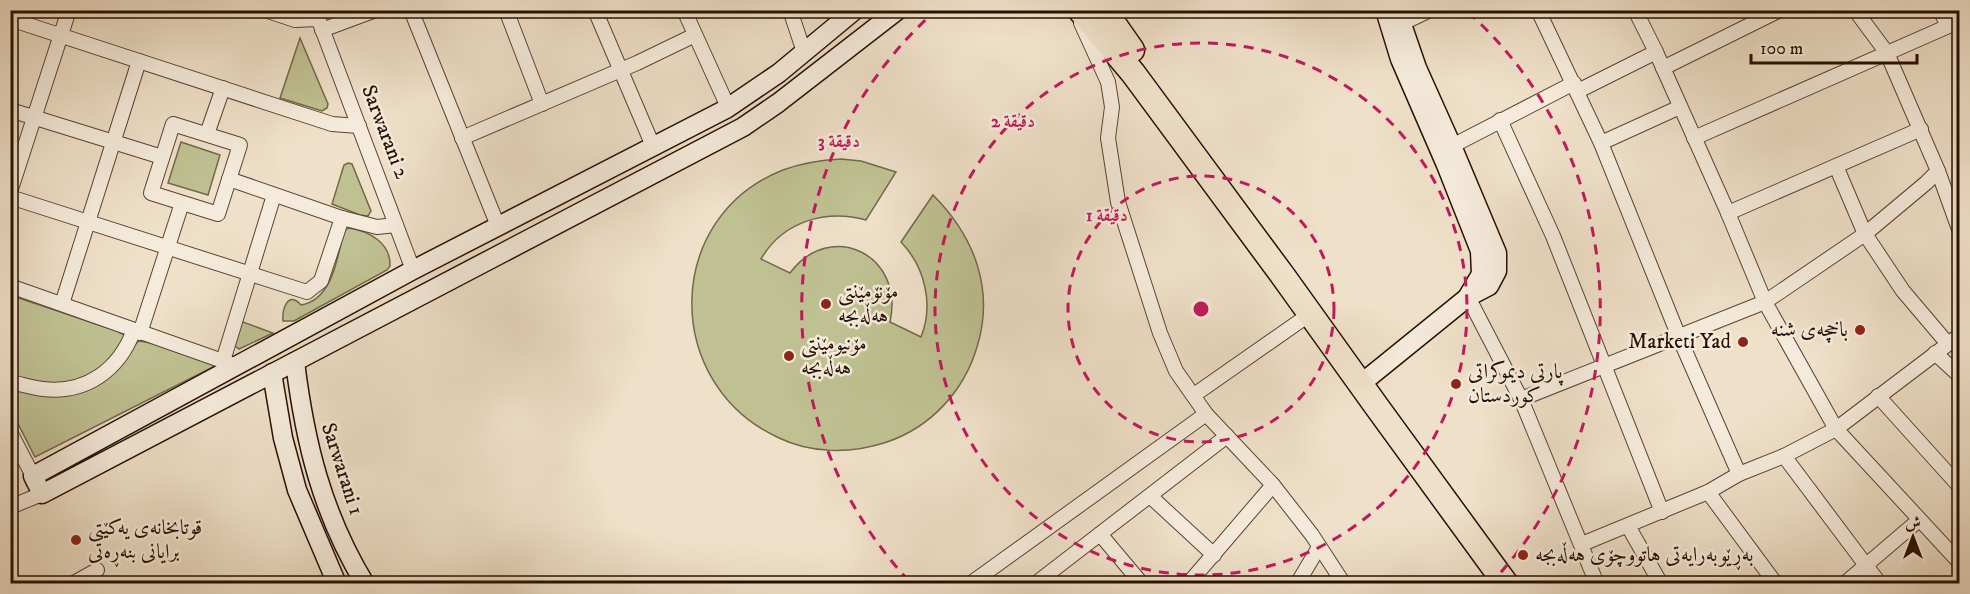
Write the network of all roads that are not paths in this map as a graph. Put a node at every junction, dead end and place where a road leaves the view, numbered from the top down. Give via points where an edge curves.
1 (69, 10) edge
2 (265, 10) edge
3 (376, 10) edge
4 (411, 10) edge
5 (506, 10) edge
6 (595, 10) edge
7 (790, 10) edge
8 (855, 10) edge
9 (898, 10) edge
10 (1078, 10) edge
11 (1104, 10) edge
12 (1385, 10) edge
13 (1430, 10) edge
14 (1538, 10) edge
15 (1635, 10) edge
16 (1780, 10) edge
17 (1855, 10) edge
18 (1940, 10) edge
19 (688, 12) edge
20 (1399, 17) edge
21 (10, 19) edge
22 (319, 20) edge
23 (1954, 23) edge
24 (695, 34) junction
25 (61, 35) junction
26 (804, 52) junction
27 (1656, 52) junction
28 (1887, 53) junction
29 (139, 61) junction
30 (1663, 68) junction
31 (620, 69) junction
32 (1576, 87) junction
33 (223, 88) junction
34 (542, 104) junction
35 (728, 107) junction
36 (1680, 107) junction
37 (10, 110) edge
38 (34, 118) junction
39 (1500, 120) junction
40 (359, 126) junction
41 (1921, 129) junction
42 (207, 134) junction
43 (462, 138) junction
44 (1694, 138) junction
45 (113, 142) junction
46 (1601, 143) junction
47 (653, 146) junction
48 (1452, 146) junction
49 (162, 157) junction
50 (620, 163) junction
51 (1836, 166) junction
52 (1938, 171) junction
53 (230, 179) junction
54 (630, 186) junction
55 (10, 192) edge
56 (274, 195) junction
57 (10, 197) edge
58 (182, 203) junction
59 (1728, 213) junction
60 (342, 218) junction
61 (88, 222) junction
62 (396, 225) junction
63 (498, 226) junction
64 (1959, 232) edge
65 (1865, 234) junction
66 (168, 248) junction
67 (413, 270) junction
68 (250, 274) junction
69 (10, 286) edge
70 (1467, 297) junction
71 (1765, 302) junction
72 (62, 304) junction
73 (1308, 305) junction
74 (137, 331) junction
75 (1959, 334) edge
76 (1679, 337) junction
77 (1947, 344) junction
78 (1935, 353) junction
79 (295, 362) junction
80 (229, 364) junction
81 (1605, 367) junction
82 (272, 373) junction
83 (1959, 376) edge
84 (1364, 380) junction
85 (10, 382) edge
86 (1194, 395) junction
87 (1878, 396) junction
88 (1521, 399) junction
89 (1206, 414) junction
90 (1836, 429) junction
91 (10, 432) edge
92 (1227, 436) junction
93 (1784, 456) junction
94 (1739, 474) junction
95 (33, 476) junction
96 (1273, 485) junction
97 (1959, 487) edge
98 (1708, 492) junction
99 (42, 494) junction
100 (1150, 496) junction
101 (10, 507) edge
102 (1662, 512) junction
103 (1919, 520) junction
104 (1628, 526) junction
105 (1100, 534) junction
106 (1582, 544) junction
107 (1319, 547) junction
108 (1214, 555) junction
109 (1959, 563) edge
110 (1866, 565) junction
111 (96, 570) dead end
112 (72, 584) edge
113 (336, 584) edge
114 (365, 584) edge
115 (970, 584) edge
116 (1035, 584) edge
117 (1142, 584) edge
118 (1188, 584) edge
119 (1297, 584) edge
120 (1344, 584) edge
121 (1506, 584) edge
122 (1516, 584) edge
123 (1597, 584) edge
124 (1661, 584) edge
125 (1776, 584) edge
126 (1844, 584) edge
127 (1880, 584) edge

1 - 25 street
2 - 22 street via 295,20
3 - 22 street
4 - 43 street
5 - 34 street
6 - 31 street
7 - 26 street
8 - 26 main road
9 - 54 main road via 743,127
10 - 73 highway via 1133,73
10 - 86 street via 1111,92 1108,138 1128,240 1167,353
11 - 73 highway
12 - 70 main road via 1397,52 1480,251 1481,274
13 - 20 street
14 - 32 street
15 - 27 street
16 - 30 street
17 - 28 street
18 - 23 street
19 - 24 street
20 - 48 main road
21 - 25 street
22 - 40 street, Sarwarani 2
23 - 28 street
24 - 31 street
24 - 35 street
25 - 29 street
25 - 38 street
26 - 35 main road
27 - 30 street
27 - 32 street
28 - 41 street
28 - 44 street
29 - 33 street
29 - 45 street
30 - 36 street
31 - 34 street
31 - 47 street
32 - 39 street
32 - 46 street
33 - 40 street via 332,124
33 - 42 street
34 - 43 street
35 - 47 main road
36 - 44 street
36 - 46 street
37 - 38 street
38 - 45 street
38 - 55 street
39 - 48 street
39 - 81 street via 1553,236
40 - 62 street, Sarwarani 2
41 - 51 street
41 - 52 street
42 - 49 street via 173,124
42 - 53 street via 240,145
43 - 63 street
44 - 59 street
45 - 49 street
45 - 61 street
46 - 76 street
47 - 50 main road
48 - 70 main road via 1497,253 1497,271 1489,286
49 - 58 street via 151,193
50 - 54 main road
50 - 63 main road
51 - 59 street
51 - 65 street
52 - 64 street
52 - 65 street
53 - 56 street
53 - 58 street via 218,214
54 - 79 main road
56 - 60 street
56 - 68 street
57 - 61 street
58 - 66 street
59 - 71 street
60 - 62 street via 376,227
60 - 68 street via 321,281 307,292
61 - 66 street
61 - 72 street
62 - 67 street, Sarwarani 2
63 - 67 main road
65 - 71 street
65 - 77 street via 1903,291
66 - 68 street
66 - 74 street
67 - 80 main road
68 - 80 street
69 - 72 street
70 - 84 main road
70 - 88 street
71 - 76 street
71 - 90 street
72 - 74 street
73 - 84 highway
73 - 86 street
74 - 80 street
74 - 85 street via 120,358 94,380 70,388 42,389
75 - 77 street
76 - 81 street
76 - 94 street
77 - 78 street
78 - 83 street
78 - 87 street
79 - 82 main road
79 - 114 main road, Sarwarani 1 via 305,434 318,480
80 - 95 main road
81 - 88 street
81 - 102 street
82 - 99 main road
82 - 113 main road via 297,490
84 - 121 highway
84 - 122 highway
86 - 89 street
87 - 90 street
87 - 97 street
88 - 106 street
89 - 92 street
89 - 115 street
90 - 93 street
90 - 103 street
91 - 95 street
92 - 96 street
92 - 100 street
93 - 94 street
93 - 110 street
94 - 98 street
95 - 99 main road
96 - 107 street
96 - 108 street
98 - 102 street
98 - 125 street
99 - 101 street
100 - 105 street
100 - 108 street
102 - 104 street
103 - 109 street
103 - 110 street
104 - 106 street
104 - 124 street
105 - 116 street
105 - 117 street
106 - 123 street
107 - 119 street
107 - 120 street
108 - 118 street
110 - 126 street
110 - 127 street
111 - 112 street

